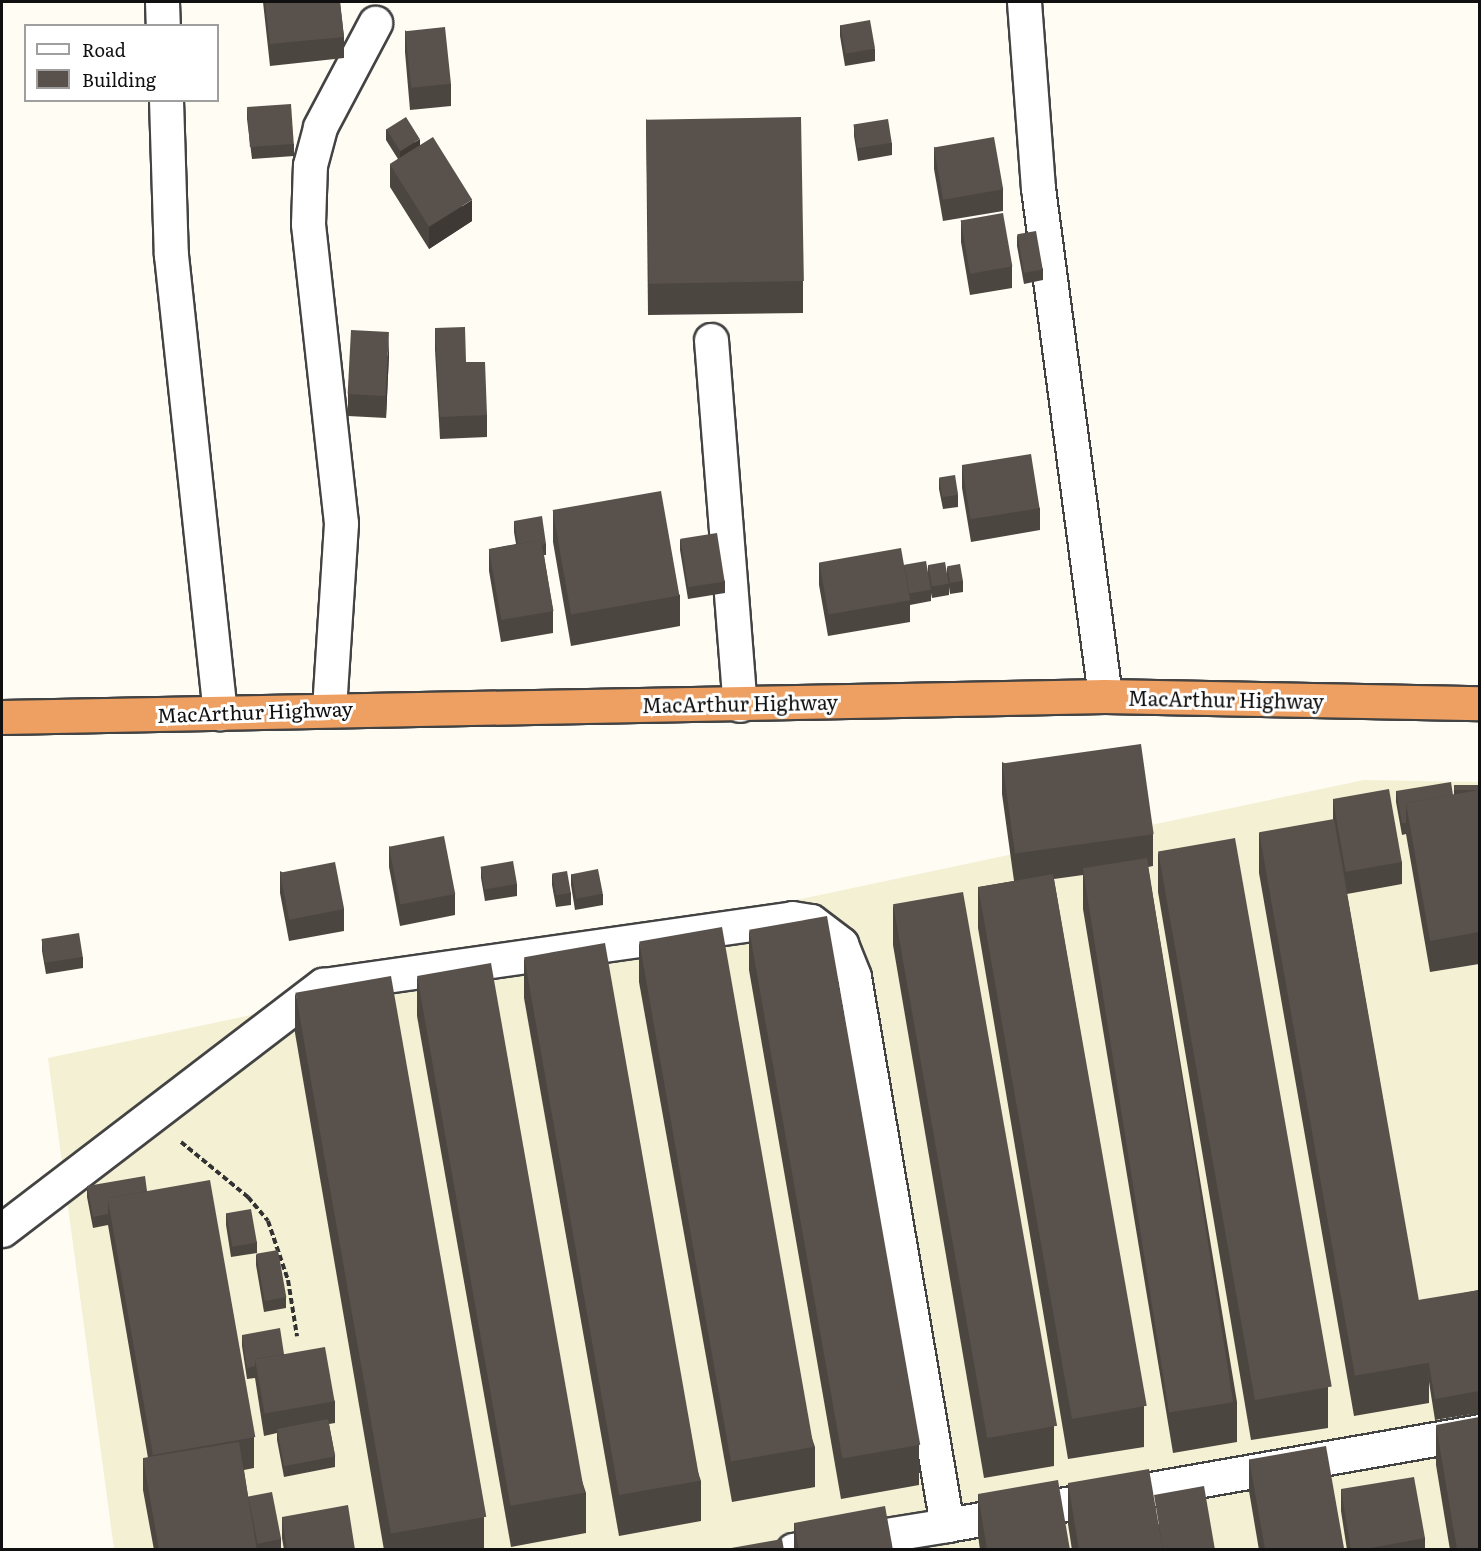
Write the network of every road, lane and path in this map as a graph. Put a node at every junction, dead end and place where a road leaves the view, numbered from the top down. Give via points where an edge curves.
1 (162, 2) edge
2 (1024, 2) edge
3 (375, 23) dead end
4 (163, 24) edge
5 (166, 102) edge
6 (711, 340) dead end
7 (1104, 696) junction
8 (1479, 703) edge
9 (740, 705) junction
10 (329, 709) junction
11 (220, 713) junction
12 (2, 717) edge
13 (147, 1116) junction
14 (2, 1230) edge
15 (297, 1336) dead end
16 (1479, 1431) edge
17 (946, 1525) junction
18 (793, 1550) edge

1 - 4 lane
2 - 7 lane via 1038,188
3 - 10 lane via 320,127 310,165 309,235 341,523
5 - 11 lane via 172,266
6 - 9 lane
7 - 8 highway, MacArthur Highway
7 - 9 highway, MacArthur Highway
9 - 10 highway, MacArthur Highway
10 - 11 highway, MacArthur Highway
11 - 12 highway, MacArthur Highway
13 - 14 lane
13 - 15 path via 221,1173 268,1221 288,1280
13 - 17 lane via 312,991 336,981 775,918 810,921 841,944 854,977
16 - 17 lane
17 - 18 lane

